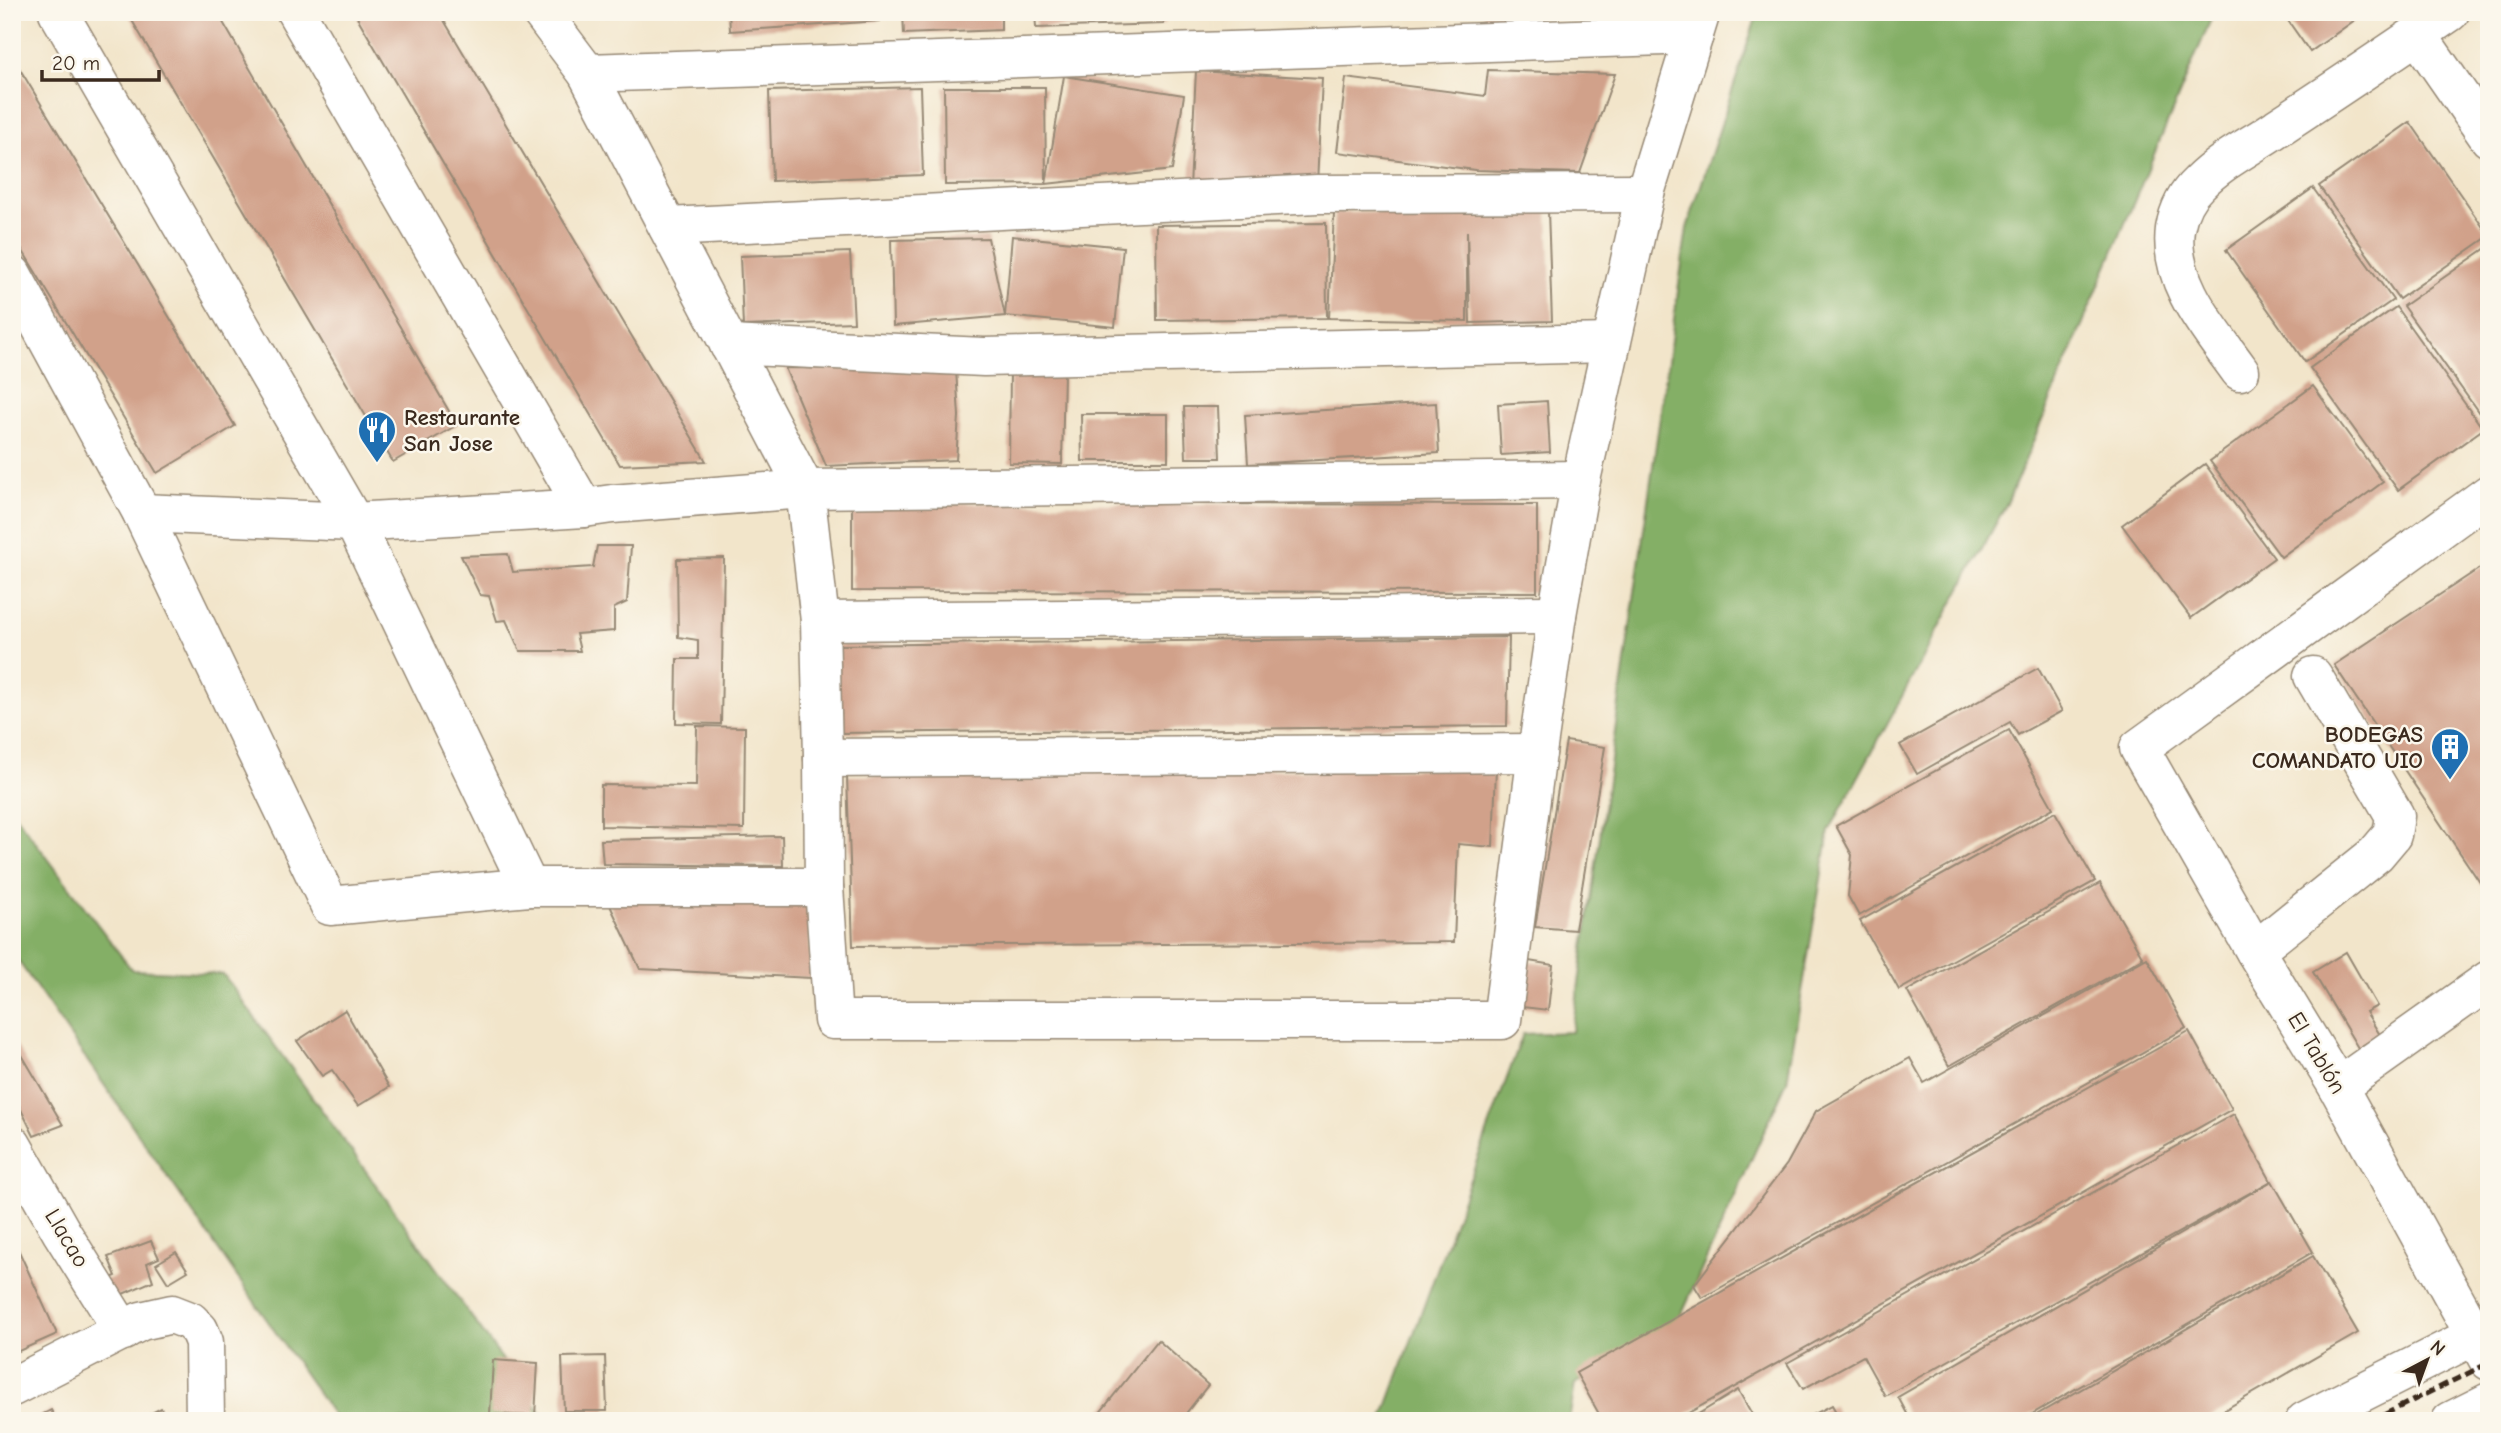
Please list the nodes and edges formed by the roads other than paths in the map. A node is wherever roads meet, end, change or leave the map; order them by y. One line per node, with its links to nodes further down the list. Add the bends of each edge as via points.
1 (58, 12): 20 (street)
2 (296, 12): 18 (street)
3 (541, 12): 7 (street)
4 (2450, 12): 6 (street)
5 (1697, 24): 7 (street); 9 (street)
6 (2417, 34): 8 (street); 14 (street, via 2223,161 2196,185 2180,208 2175,232 2179,273 2197,309)
7 (587, 73): 10 (street)
8 (2489, 138)
9 (1646, 193): 10 (street, via 1317,194); 12 (street)
10 (668, 227): 13 (street)
11 (12, 274): 19 (street)
12 (1611, 343): 13 (street, via 984,357); 15 (street)
13 (729, 345): 16 (street)
14 (2240, 371)
15 (1581, 480): 16 (street); 21 (street)
16 (805, 489): 18 (street); 22 (street)
17 (2489, 494): 28 (street, El Tablón, via 2139,748)
18 (583, 508): 20 (street)
19 (142, 513): 20 (street); 26 (street, via 330,906)
20 (354, 522): 26 (street)
21 (1557, 615): 22 (street); 24 (street)
22 (820, 621): 25 (street)
23 (2313, 676): 28 (street, via 2395,816 2392,835 2376,854)
24 (1537, 753): 25 (street); 27 (street, via 1502,1020 833,1020)
25 (824, 758): 27 (street)
26 (529, 887): 27 (street)
27 (824, 887)
28 (2255, 951): 30 (street, El Tablón)
29 (2489, 980): 30 (street)
30 (2339, 1087): 33 (street, El Tablón)
31 (12, 1145): 32 (street, Llacao)
32 (123, 1331): 34 (street); 36 (street, via 141,1321 173,1314 199,1330 204,1342)
33 (2484, 1341): 37 (street)
34 (12, 1387)
35 (2489, 1402): 38 (street)
36 (205, 1421)
37 (2305, 1421)
38 (2451, 1421)

